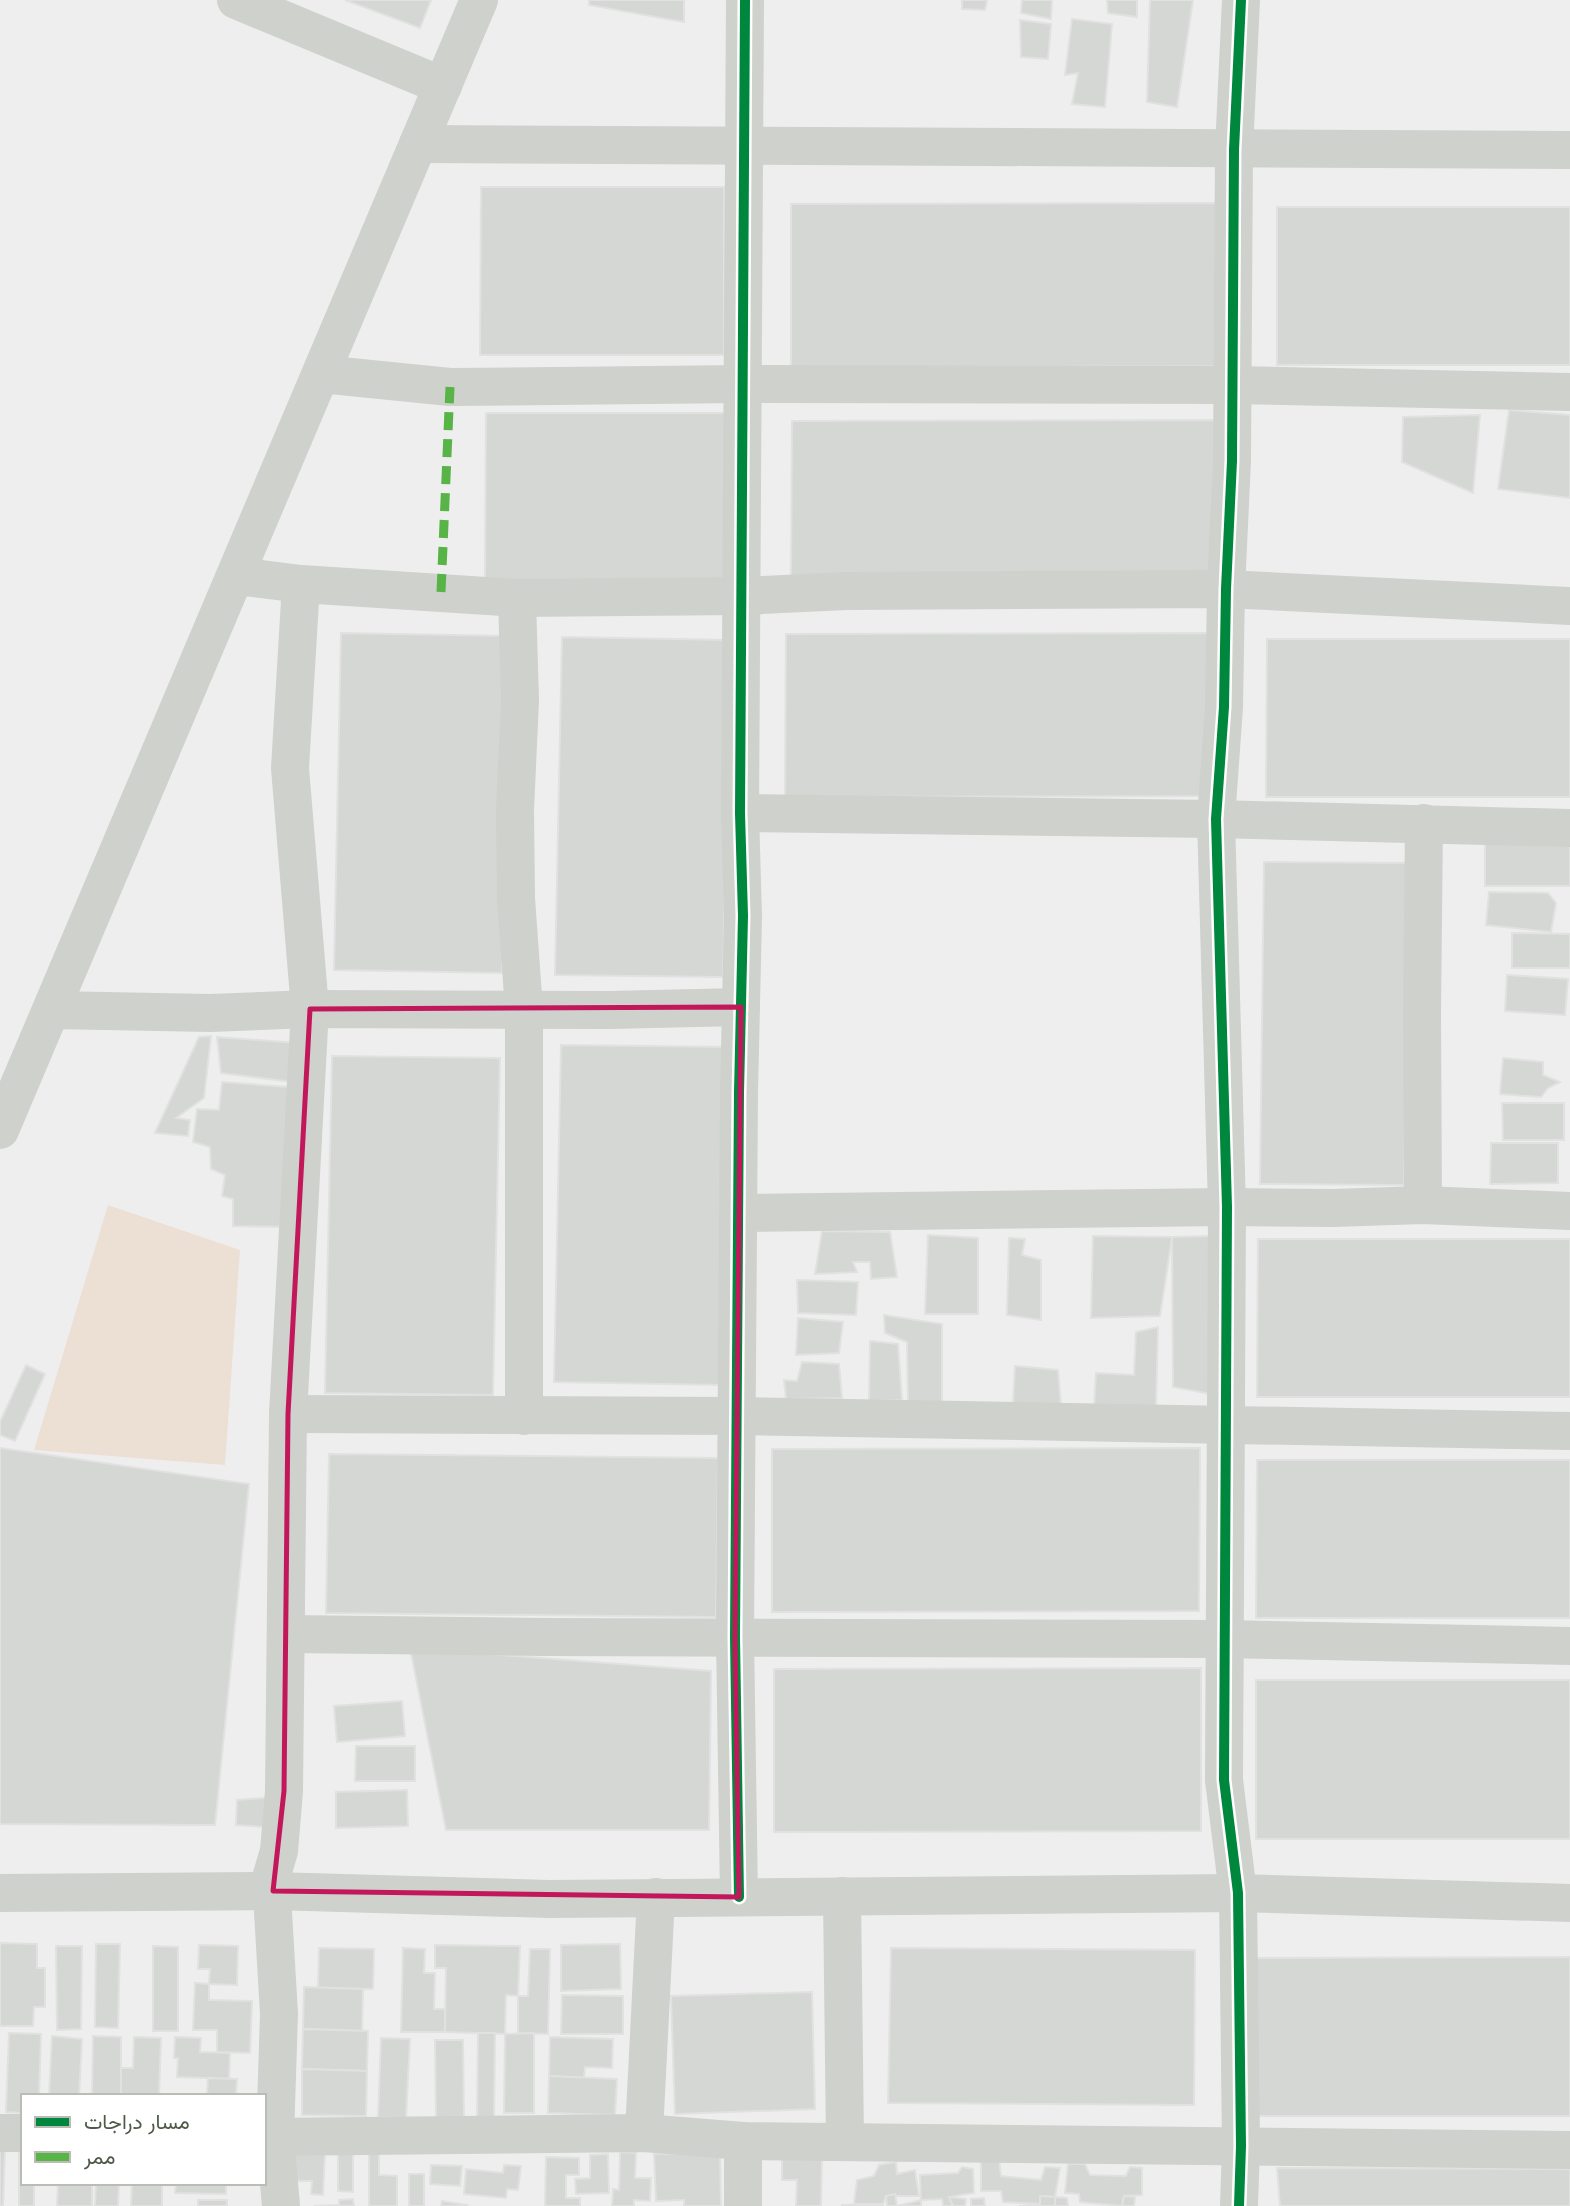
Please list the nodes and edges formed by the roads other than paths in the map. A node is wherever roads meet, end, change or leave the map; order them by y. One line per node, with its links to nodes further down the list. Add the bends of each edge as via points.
1 (236, 0): 5 (street)
2 (480, 0): 5 (street)
3 (745, 0): 7 (street)
4 (1241, 0): 8 (street)
5 (443, 86): 6 (street)
6 (418, 144): 7 (street); 10 (street)
7 (744, 146): 8 (street); 11 (street)
8 (1234, 150): 9 (street); 12 (street)
9 (1570, 150)
10 (321, 374): 11 (street, via 450,387); 14 (street)
11 (743, 384): 12 (street); 17 (street)
12 (1233, 385): 13 (street); 16 (street)
13 (1570, 392)
14 (236, 576): 15 (street); 26 (street)
15 (300, 584): 18 (street); 25 (street, via 290,768)
16 (1226, 589): 17 (street); 19 (street); 21 (street)
17 (741, 596): 18 (street); 20 (street)
18 (517, 598): 27 (street, via 516,898)
19 (1570, 606)
20 (740, 813): 21 (street); 24 (street)
21 (1216, 819): 22 (street); 30 (street)
22 (1423, 823): 23 (street); 29 (street)
23 (1570, 828)
24 (741, 1007): 27 (street); 32 (street)
25 (310, 1009): 26 (street, via 210,1013); 27 (street); 33 (street)
26 (52, 1010): 28 (street)
27 (524, 1010): 34 (street)
28 (0, 1130)
29 (1423, 1205): 30 (street); 31 (street)
30 (1227, 1207): 32 (street); 36 (street)
31 (1570, 1211)
32 (740, 1213): 35 (street)
33 (288, 1414): 34 (street); 38 (street)
34 (524, 1416): 35 (street)
35 (737, 1416): 36 (street); 39 (street)
36 (1227, 1426): 37 (street); 40 (street)
37 (1570, 1431)
38 (287, 1634): 39 (street); 42 (street, via 284,1791)
39 (735, 1637): 40 (street); 47 (street)
40 (1224, 1639): 41 (street); 44 (street, via 1224,1780)
41 (1570, 1646)
42 (273, 1891): 43 (street); 46 (street, via 549,1899); 52 (street, via 279,2014)
43 (0, 1893)
44 (1238, 1893): 45 (street); 48 (street); 55 (street)
45 (842, 1896): 47 (street); 54 (street)
46 (656, 1897): 47 (street); 51 (street)
47 (739, 1897)
48 (1570, 1903)
49 (0, 2133): 50 (street)
50 (21, 2133)
51 (644, 2133): 52 (street); 53 (street)
52 (270, 2137): 57 (street)
53 (743, 2141): 54 (street); 58 (street)
54 (845, 2141): 55 (street)
55 (1241, 2146): 56 (street); 59 (street)
56 (1570, 2150)
57 (281, 2206)
58 (743, 2206)
59 (1239, 2206)

